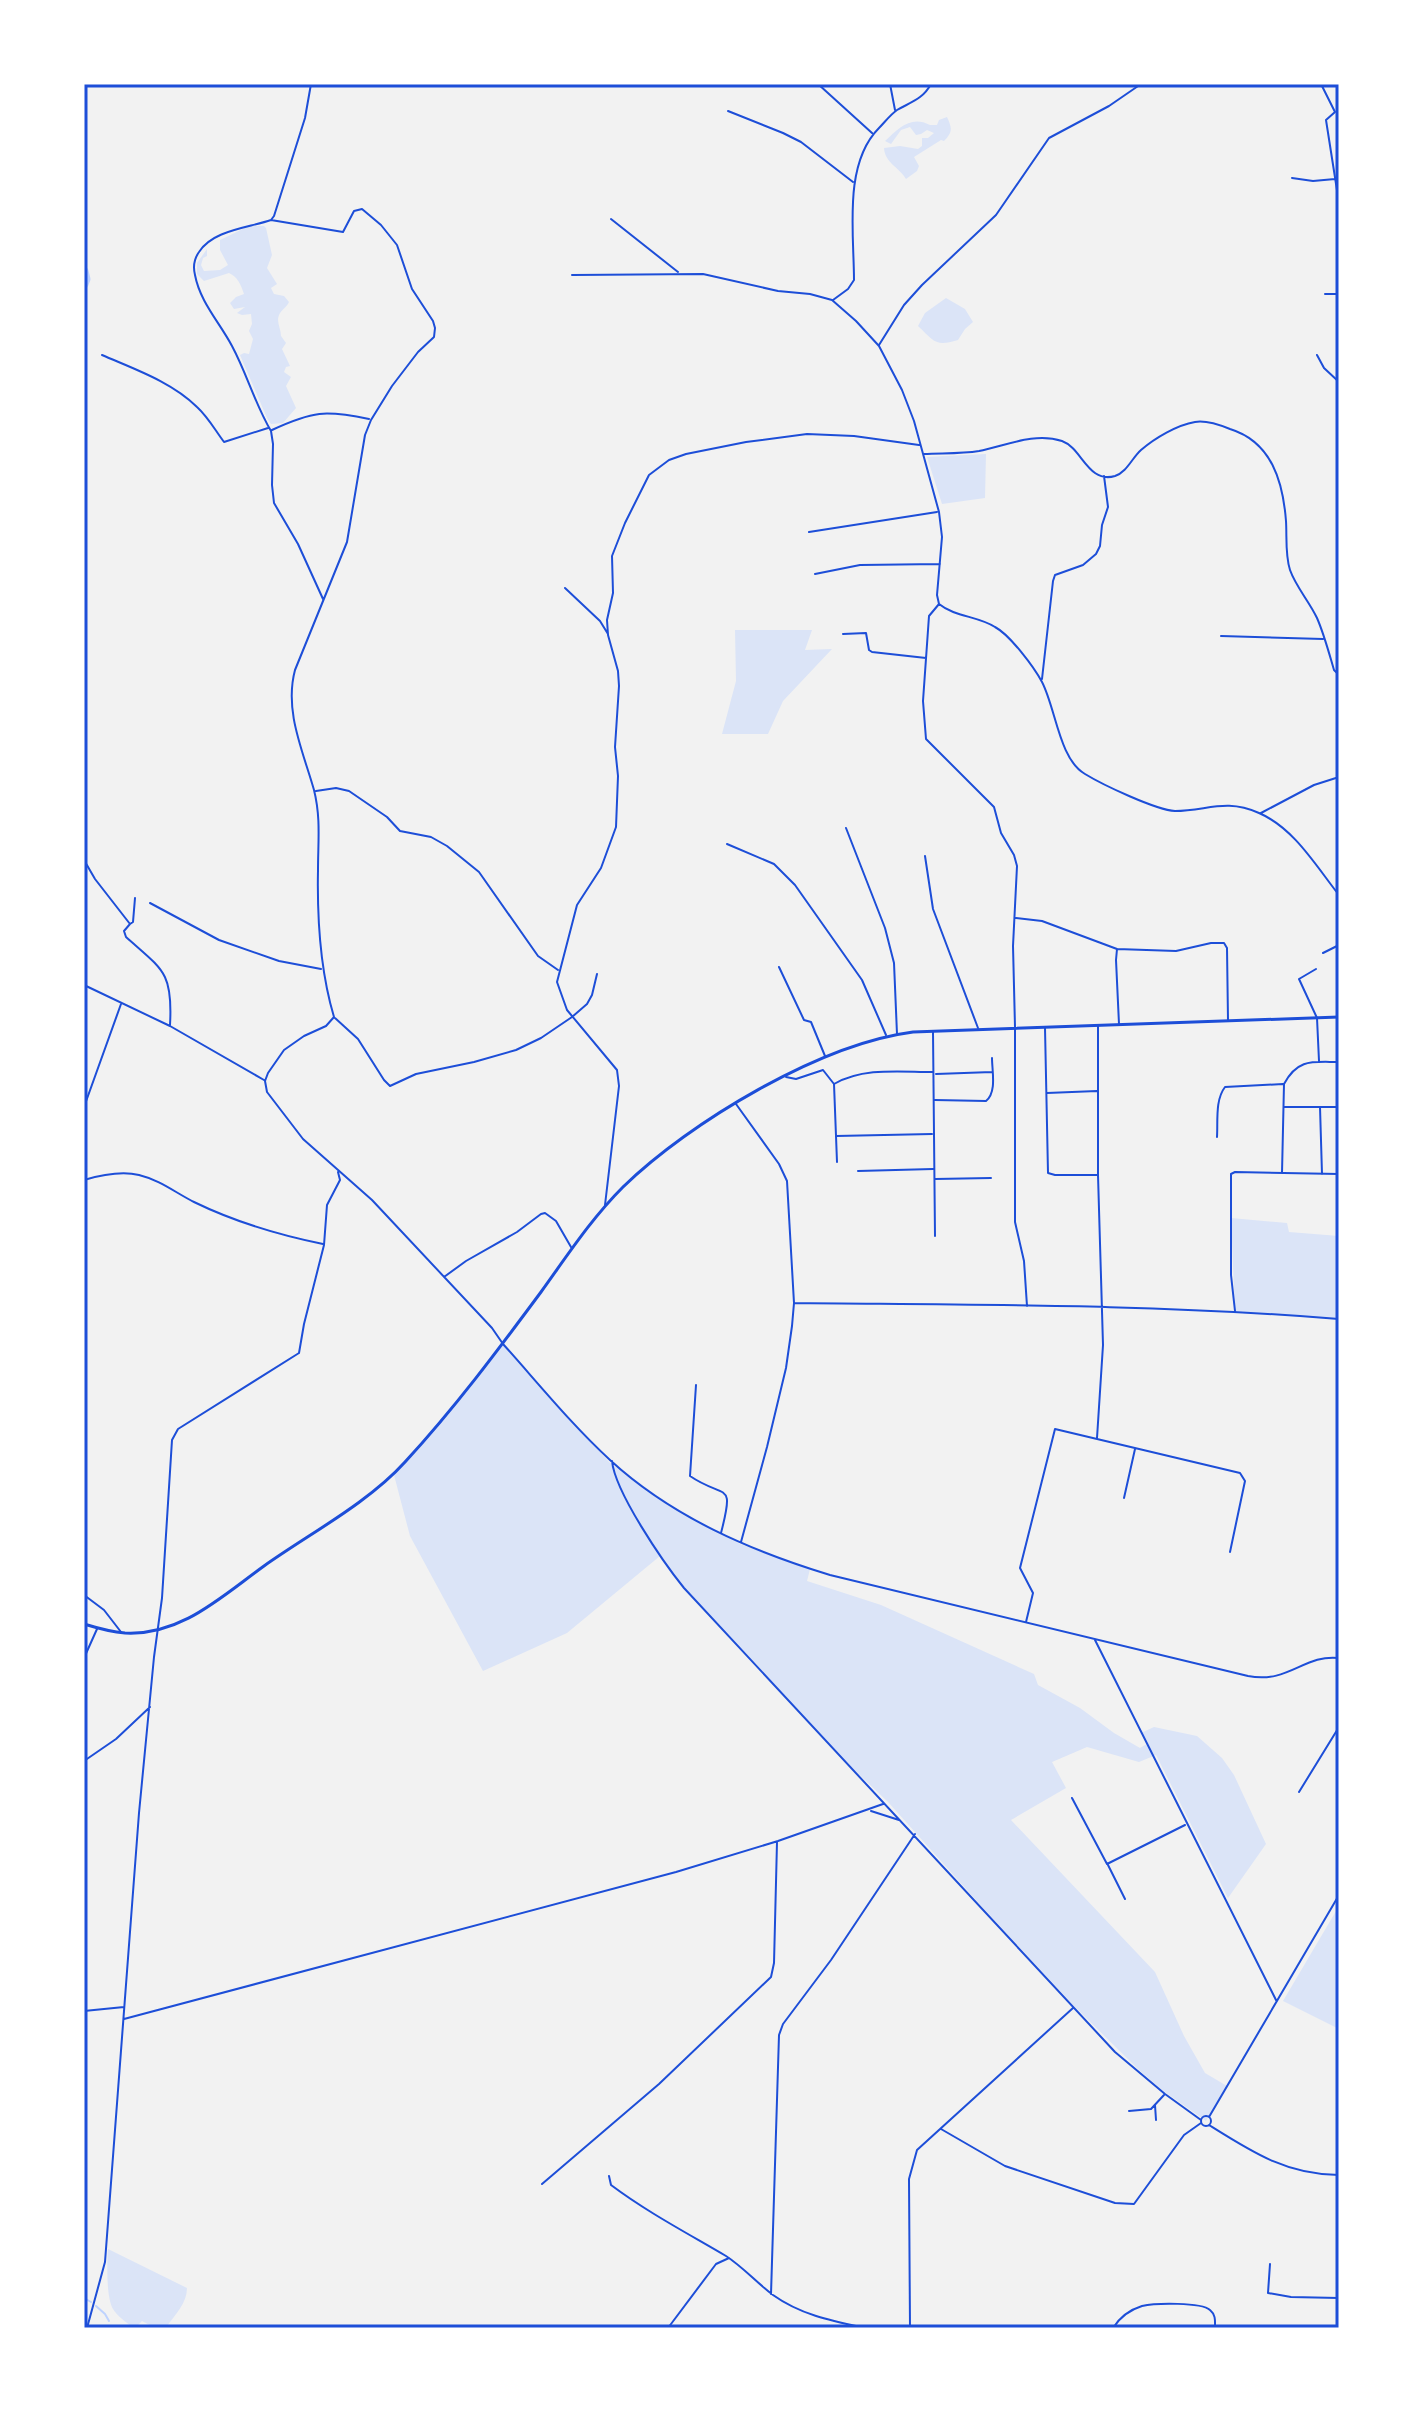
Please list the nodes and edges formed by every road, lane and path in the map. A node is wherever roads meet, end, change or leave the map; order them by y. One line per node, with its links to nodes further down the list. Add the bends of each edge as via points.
1 (311, 84): 15 (street)
2 (818, 84): 9 (street)
3 (890, 84): 8 (street)
4 (931, 84): 8 (street, via 915,102)
5 (1141, 84): 21 (street, via 1049,138 996,215 913,295)
6 (1321, 84): 11 (street, via 1335,112 1326,120)
7 (728, 111): 12 (street, via 801,142)
8 (895, 111): 9 (street)
9 (873, 133): 12 (street)
10 (1292, 178): 11 (street)
11 (1336, 179): 13 (street)
12 (854, 183): 20 (street, via 854,280)
13 (1339, 203)
14 (611, 219): 16 (street)
15 (271, 220): 25 (street, via 343,232 354,211 362,209 397,245 412,289 433,321 434,337); 26 (street, via 205,243 194,265 200,292 232,345)
16 (679, 272): 17 (street); 20 (street)
17 (572, 275)
18 (1325, 294): 19 (street)
19 (1339, 294)
20 (832, 300): 21 (street)
21 (879, 346): 27 (street, via 902,390)
22 (102, 355): 26 (street, via 195,404 224,442)
23 (1317, 355): 24 (street)
24 (1339, 382)
25 (371, 420): 26 (street, via 315,413); 35 (street, via 347,542)
26 (270, 430): 35 (street, via 274,503)
27 (920, 445): 28 (street); 38 (street, via 807,434 669,460 649,475 613,549)
28 (922, 454): 29 (street, via 1056,440 1066,442 1082,462); 30 (street)
29 (1104, 476): 40 (street, via 1117,475 1156,439 1195,422 1228,428 1257,443 1269,456 1280,484 1289,566); 43 (street, via 1108,507 1100,546 1083,565 1055,575 1053,581)
30 (939, 512): 31 (street); 32 (street)
31 (809, 532)
32 (941, 564): 33 (street, via 860,565); 36 (street)
33 (815, 574)
34 (565, 588): 38 (street)
35 (324, 600): 45 (street, via 291,686 295,725)
36 (939, 604): 41 (street, via 929,616); 43 (street, via 995,626)
37 (843, 634): 41 (street, via 866,633 872,652)
38 (608, 635): 62 (street, via 619,686 616,827 601,868 577,905)
39 (1221, 636): 40 (street)
40 (1324, 639): 42 (street)
41 (927, 659): 54 (street, via 926,739 994,807 1017,866)
42 (1339, 675)
43 (1042, 680): 46 (street, via 1066,752 1082,773 1171,811 1225,804)
44 (1339, 777): 46 (street)
45 (314, 792): 60 (street, via 320,824); 62 (street, via 349,791 400,831 447,846 479,872 538,956)
46 (1260, 813): 51 (street, via 1295,839)
47 (846, 828): 78 (street, via 894,963)
48 (727, 844): 79 (street, via 774,864 795,885 862,980)
49 (925, 856): 76 (street, via 933,909)
50 (84, 860): 55 (street)
51 (1339, 895)
52 (135, 898): 55 (street)
53 (150, 903): 60 (street, via 219,940 279,961)
54 (1014, 918): 57 (street, via 1042,921); 75 (street)
55 (130, 924): 72 (street, via 126,937 167,977)
56 (1339, 945): 58 (street)
57 (1117, 949): 70 (street, via 1176,951 1224,943); 71 (street)
58 (1323, 953)
59 (779, 967): 80 (street)
60 (323, 969): 66 (street)
61 (1316, 969): 69 (street, via 1299,979)
62 (559, 971): 67 (street, via 558,991)
63 (597, 974): 67 (street, via 587,1004)
64 (84, 985): 65 (street)
65 (121, 1003): 72 (street); 94 (street)
66 (334, 1017): 67 (street, via 358,1039 390,1086 416,1074 516,1050); 87 (street, via 284,1050)
67 (572, 1017): 112 (street, via 617,1070)
68 (1339, 1017): 69 (main road)
69 (1317, 1018): 70 (main road); 82 (street)
70 (1228, 1021): 71 (main road)
71 (1119, 1025): 74 (main road)
72 (170, 1026): 87 (street)
73 (1045, 1026): 74 (main road); 75 (main road); 91 (street)
74 (1098, 1026): 90 (street)
75 (1015, 1027): 76 (main road); 118 (street, via 1015,1222)
76 (978, 1029): 77 (main road)
77 (933, 1031): 78 (main road); 85 (street)
78 (897, 1034): 79 (main road)
79 (886, 1035): 80 (main road)
80 (825, 1057): 86 (main road)
81 (992, 1058): 84 (street)
82 (1319, 1062): 83 (street); 89 (street, via 1297,1067)
83 (1339, 1062)
84 (992, 1072): 85 (street); 92 (street, via 992,1095 986,1101)
85 (935, 1073): 88 (street, via 864,1073); 92 (street)
86 (784, 1076): 88 (street, via 796,1079 823,1070); 93 (main road)
87 (265, 1081): 103 (street, via 284,1117)
88 (834, 1084): 99 (street)
89 (1284, 1084): 95 (street); 100 (street, via 1225,1087)
90 (1097, 1091): 91 (street); 108 (street)
91 (1046, 1093): 108 (street, via 1048,1173)
92 (933, 1100): 98 (street)
93 (736, 1104): 112 (main road, via 677,1142); 117 (street, via 787,1181)
94 (84, 1107)
95 (1284, 1107): 96 (street); 105 (street)
96 (1320, 1107): 97 (street); 106 (street)
97 (1339, 1107)
98 (933, 1134): 99 (street); 102 (street)
99 (836, 1136): 101 (street)
100 (1217, 1137)
101 (837, 1162)
102 (934, 1169): 104 (street); 110 (street)
103 (338, 1171): 114 (street, via 340,1180 327,1205); 116 (street)
104 (858, 1171)
105 (1282, 1173): 106 (street); 120 (street, via 1231,1175)
106 (1322, 1174): 107 (street)
107 (1339, 1174)
108 (1098, 1175): 119 (street)
109 (991, 1178): 110 (street)
110 (934, 1179): 113 (street)
111 (84, 1180): 114 (street, via 138,1175 282,1236)
112 (605, 1207): 115 (main road)
113 (935, 1236)
114 (324, 1245): 135 (street, via 299,1353 173,1435)
115 (572, 1248): 116 (street, via 545,1213); 122 (main road)
116 (444, 1277): 122 (street)
117 (794, 1303): 118 (street); 129 (street, via 786,1368)
118 (1027, 1306): 119 (street)
119 (1101, 1307): 120 (street); 124 (street)
120 (1235, 1311): 121 (street)
121 (1339, 1319)
122 (503, 1344): 126 (street); 135 (main road, via 394,1474 208,1607)
123 (696, 1385): 128 (street, via 690,1476 726,1496)
124 (1097, 1439): 125 (street); 132 (street, via 1055,1429 1020,1568 1033,1593)
125 (1135, 1448): 127 (street); 130 (street, via 1244,1476)
126 (612, 1461): 128 (street); 145 (street, via 621,1491 684,1588)
127 (1124, 1498)
128 (721, 1534): 129 (street)
129 (740, 1544): 132 (street, via 830,1575)
130 (1230, 1552)
131 (84, 1595): 136 (street)
132 (1026, 1623): 137 (street)
133 (84, 1624): 134 (main road)
134 (97, 1628): 136 (main road); 138 (street)
135 (159, 1630): 136 (main road); 140 (street)
136 (122, 1633)
137 (1095, 1639): 139 (street, via 1266,1679); 148 (street)
138 (84, 1658)
139 (1339, 1658)
140 (150, 1706): 142 (street); 155 (street)
141 (1339, 1727): 143 (street)
142 (84, 1761)
143 (1299, 1792)
144 (1072, 1798): 151 (street)
145 (884, 1804): 146 (street); 147 (street)
146 (870, 1810): 147 (street); 150 (street)
147 (901, 1821): 149 (street)
148 (1186, 1824): 151 (street); 154 (street)
149 (915, 1834): 156 (street); 172 (street, via 779,2035)
150 (778, 1841): 158 (street); 169 (street, via 771,1977 659,2084)
151 (1107, 1864): 153 (street)
152 (1339, 1895): 154 (street)
153 (1125, 1899)
154 (1276, 2000): 162 (street)
155 (125, 2007): 157 (street); 158 (street)
156 (1074, 2007): 159 (street); 166 (street)
157 (84, 2011)
158 (124, 2019): 174 (street, via 105,2262)
159 (1165, 2094): 160 (street); 164 (street)
160 (1155, 2105): 161 (street); 163 (street)
161 (1129, 2111)
162 (1209, 2117): 164 (street); 165 (street)
163 (1156, 2120)
164 (1201, 2122): 165 (street); 166 (street, via 1184,2135 1134,2204 1094,2197 1005,2166)
165 (1209, 2125): 167 (street, via 1280,2165)
166 (940, 2128): 177 (street, via 917,2150 909,2179)
167 (1339, 2175)
168 (609, 2176): 170 (street, via 611,2185 638,2205)
169 (542, 2184)
170 (729, 2258): 172 (street); 175 (street, via 716,2264)
171 (1270, 2264): 173 (street, via 1268,2293)
172 (771, 2294): 176 (street, via 813,2316)
173 (1339, 2298)
174 (87, 2328)
175 (668, 2328)
176 (865, 2328)
177 (910, 2328)
178 (1113, 2328): 179 (street, via 1128,2312 1144,2306 1198,2305 1212,2312)
179 (1215, 2328)

